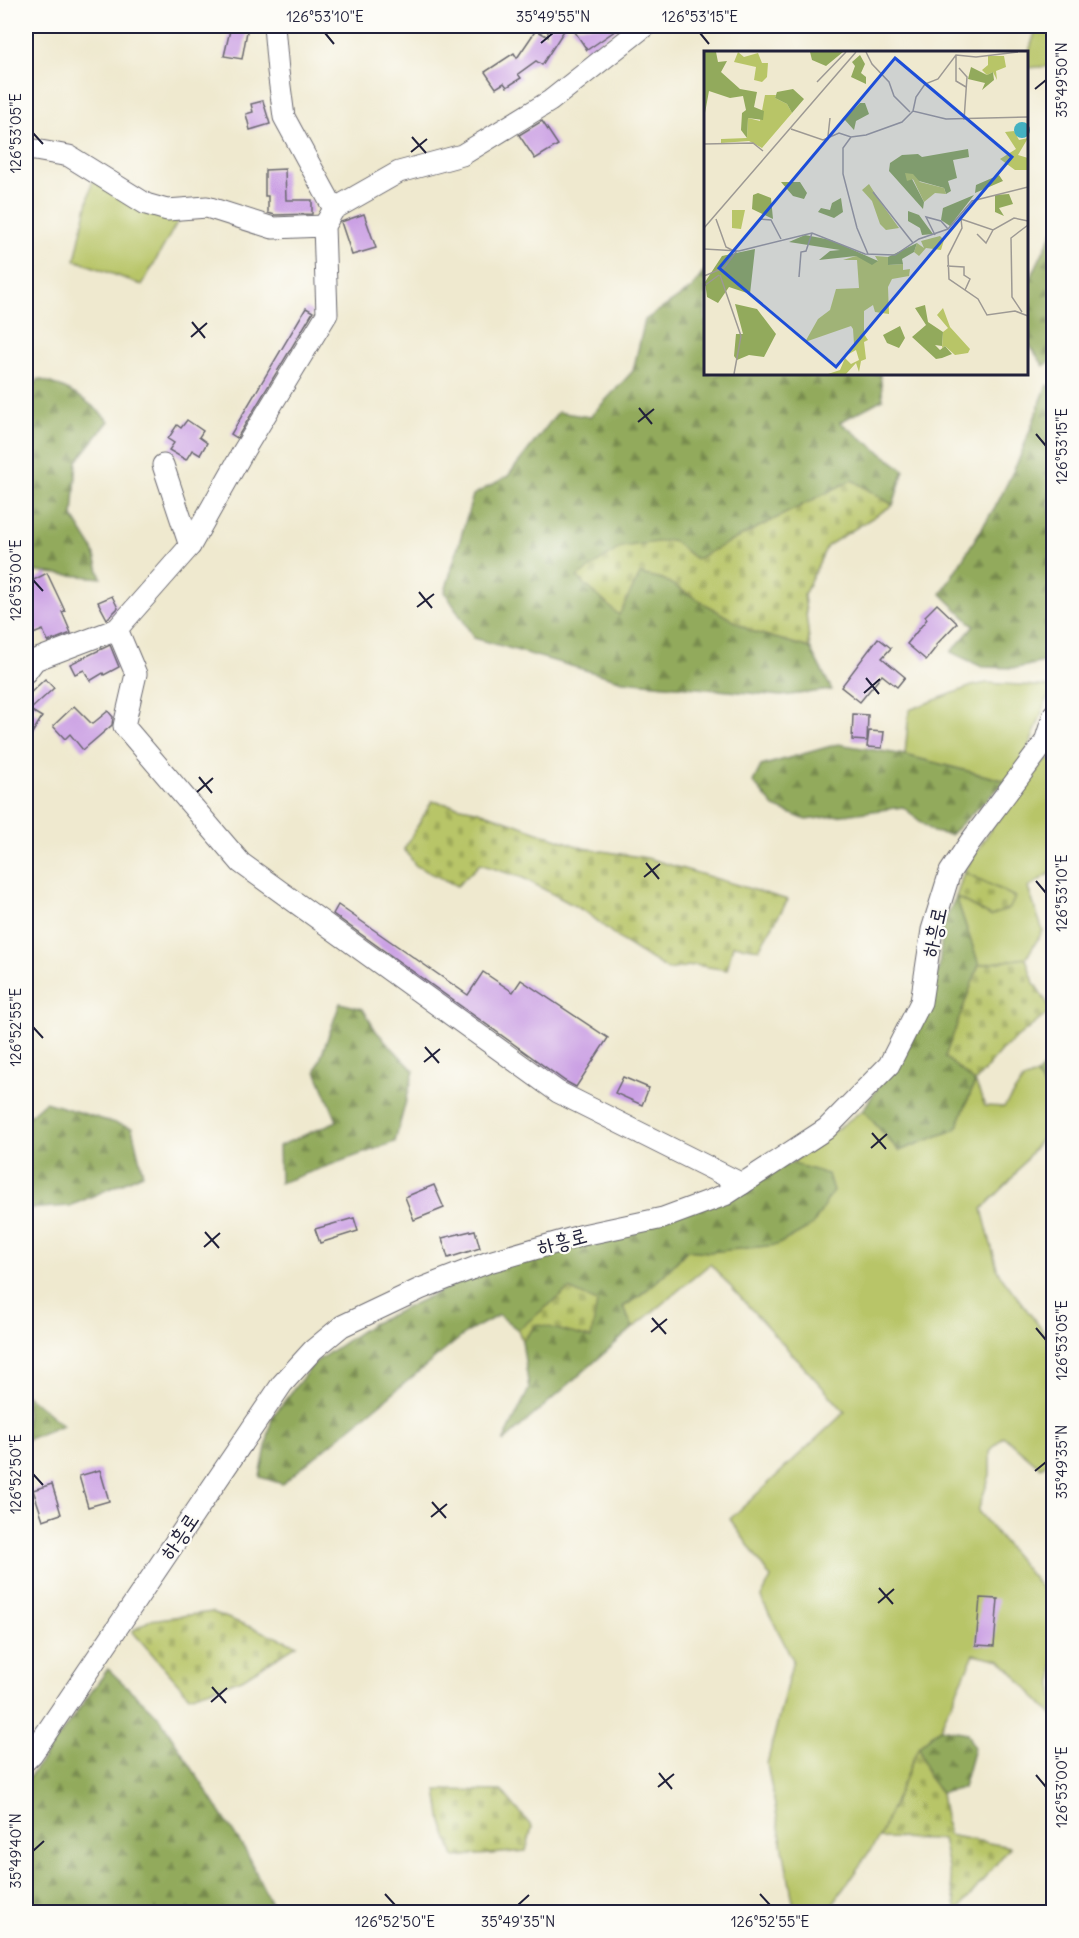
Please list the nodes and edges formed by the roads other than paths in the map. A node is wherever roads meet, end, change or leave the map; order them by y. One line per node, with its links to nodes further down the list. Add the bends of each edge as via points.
1 (274, 26): 4 (street, via 284,117)
2 (645, 26): 4 (street, via 550,101 462,155 399,172)
3 (26, 150): 4 (street, via 69,156 146,204 166,210 207,207 273,228)
4 (329, 217): 6 (street, via 327,314)
5 (163, 465): 6 (street)
6 (190, 546): 7 (street)
7 (117, 629): 8 (street, via 35,660); 10 (street, via 136,674 124,726 241,863 558,1092)
8 (26, 672)
9 (1053, 714): 10 (street, 하흥로, via 1045,742 950,872 932,930 921,1002 889,1065 826,1130)
10 (742, 1184): 11 (street, 하흥로, via 725,1195 663,1218 583,1235 489,1262 342,1326 282,1384)
11 (26, 1760)

